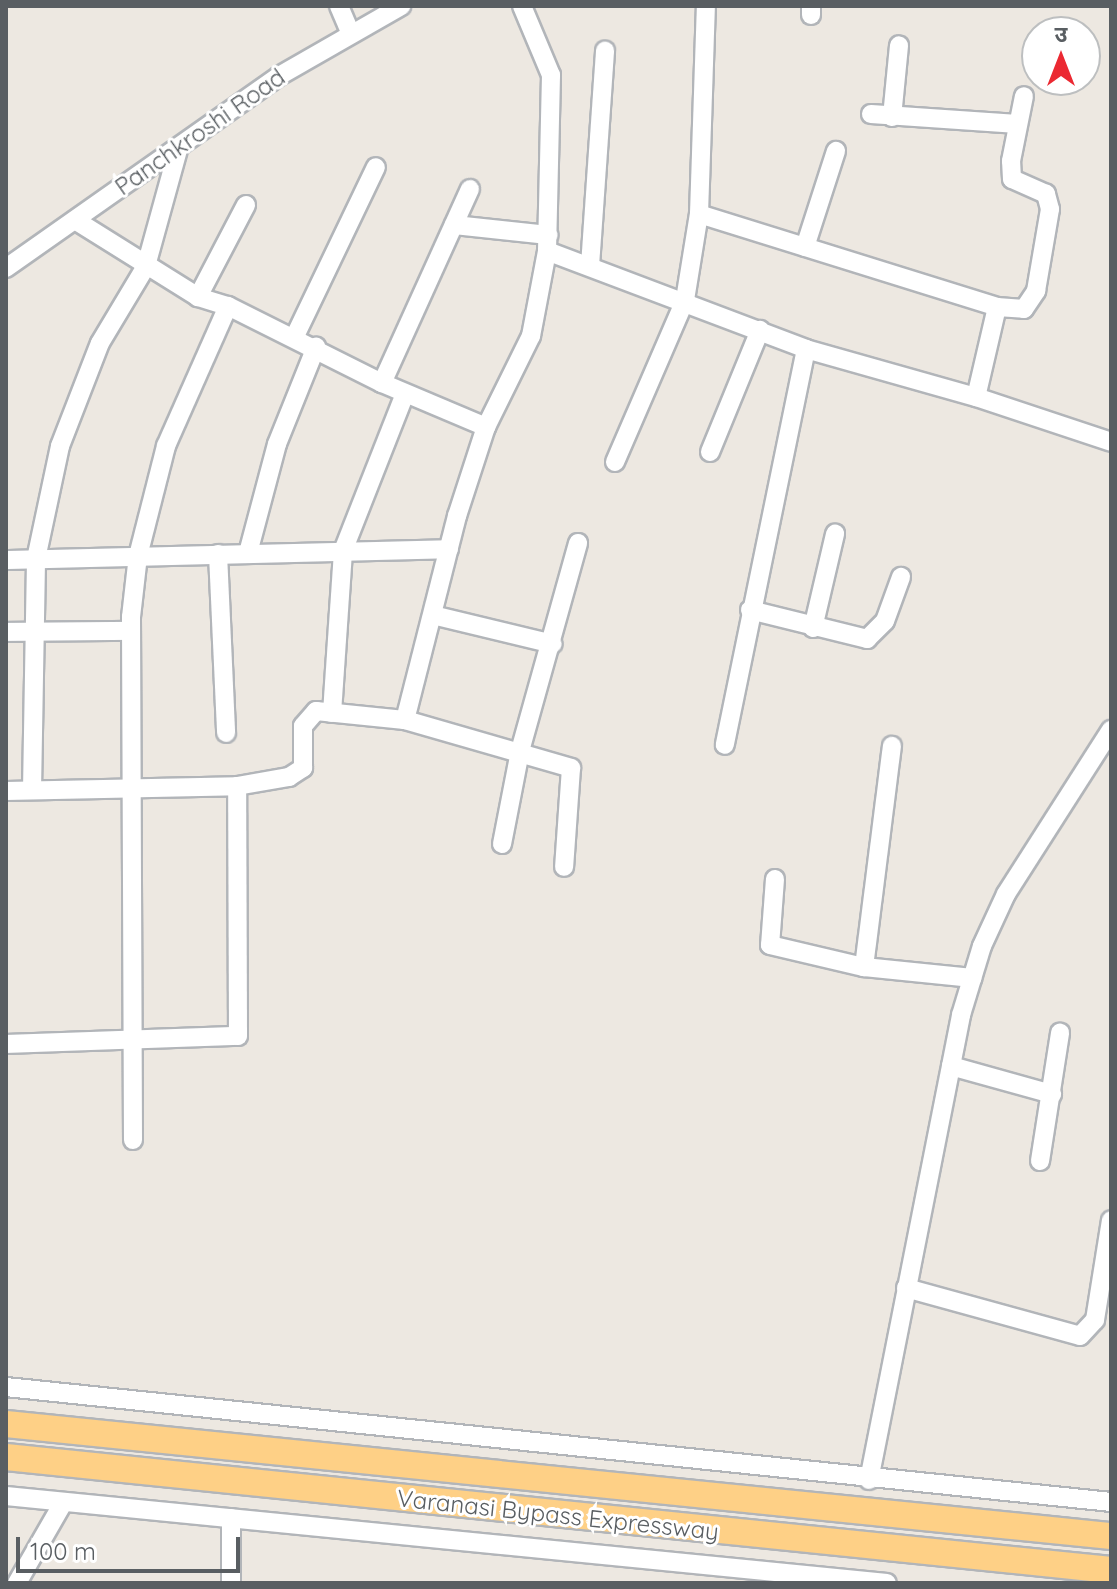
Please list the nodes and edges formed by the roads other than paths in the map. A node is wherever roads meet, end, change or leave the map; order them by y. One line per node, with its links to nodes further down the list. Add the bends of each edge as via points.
1 (339, 6): 5 (street)
2 (401, 6): 5 (street, Panchkroshi Road)
3 (522, 6): 20 (street, via 551,75)
4 (706, 6): 17 (street)
5 (350, 32): 12 (street, Panchkroshi Road)
6 (899, 45): 10 (street)
7 (605, 51): 24 (street)
8 (1024, 96): 11 (street)
9 (871, 114): 10 (street)
10 (892, 117): 11 (street)
11 (1018, 124): 28 (street, via 1012,179 1046,194 1050,209 1032,302 1018,311)
12 (178, 150): 18 (street, Panchkroshi Road); 23 (street)
13 (836, 151): 21 (street)
14 (376, 167): 30 (street)
15 (470, 189): 19 (street)
16 (246, 205): 25 (street)
17 (699, 214): 21 (street); 26 (street)
18 (75, 220): 22 (street, Panchkroshi Road); 23 (street)
19 (454, 225): 20 (street); 33 (street)
20 (547, 243): 24 (street); 36 (street, via 531,336)
21 (805, 247): 28 (street)
22 (10, 261)
23 (146, 266): 25 (street); 47 (street, via 100,343 60,446)
24 (590, 266): 26 (street)
25 (198, 297): 27 (street)
26 (685, 300): 29 (street); 39 (street)
27 (228, 306): 30 (street); 46 (street, via 166,446)
28 (997, 307): 35 (street)
29 (760, 330): 32 (street); 38 (street)
30 (295, 336): 31 (street)
31 (316, 347): 33 (street); 44 (street, via 277,444)
32 (806, 349): 35 (street); 50 (street)
33 (382, 383): 34 (street)
34 (405, 394): 36 (street); 43 (street)
35 (976, 397): 37 (street)
36 (486, 427): 42 (street)
37 (1111, 442)
38 (710, 452)
39 (615, 462)
40 (835, 534): 52 (street)
41 (578, 543): 56 (street)
42 (449, 549): 43 (street); 51 (street)
43 (343, 551): 44 (street); 57 (street)
44 (248, 553): 45 (street)
45 (218, 554): 46 (street); 60 (street)
46 (138, 556): 47 (street); 54 (street)
47 (36, 559): 48 (street); 53 (street)
48 (6, 560)
49 (901, 577): 52 (street, via 877,634 856,638)
50 (750, 610): 52 (street); 61 (street)
51 (433, 615): 56 (street); 58 (street)
52 (813, 628)
53 (34, 631): 54 (street); 55 (street); 66 (street)
54 (131, 631): 64 (street)
55 (6, 632)
56 (553, 644): 63 (street)
57 (332, 713): 58 (street); 65 (street, via 307,716 303,768 289,777)
58 (405, 720): 63 (street)
59 (1111, 730): 72 (street, via 1006,894)
60 (226, 733)
61 (725, 745)
62 (892, 746): 71 (street)
63 (520, 751): 68 (street); 69 (street, via 564,763 574,773)
64 (129, 786): 65 (street); 66 (street); 74 (street)
65 (237, 786): 74 (street, via 238,1036)
66 (32, 790): 67 (street)
67 (6, 791)
68 (502, 844)
69 (564, 867)
70 (775, 879): 71 (street, via 770,945)
71 (864, 967): 72 (street)
72 (972, 978): 76 (street)
73 (1060, 1033): 77 (street)
74 (134, 1039): 75 (street); 78 (street)
75 (6, 1044)
76 (951, 1066): 77 (street); 82 (street)
77 (1052, 1094): 79 (street)
78 (133, 1140)
79 (1040, 1161)
80 (1111, 1220): 81 (street)
81 (1107, 1281): 82 (street, via 1095,1320 1080,1336)
82 (906, 1288): 86 (street)
83 (6, 1387): 86 (street)
84 (6, 1424): 91 (highway, Varanasi Bypass Expressway)
85 (6, 1457): 92 (highway, Varanasi Bypass Expressway)
86 (869, 1480): 88 (street)
87 (6, 1496): 89 (street)
88 (1111, 1502)
89 (63, 1503): 90 (street); 94 (street)
90 (231, 1518): 93 (street); 95 (street)
91 (1108, 1535)
92 (1111, 1570)
93 (739, 1575): 96 (street)
94 (17, 1583)
95 (231, 1583)
96 (887, 1583)

